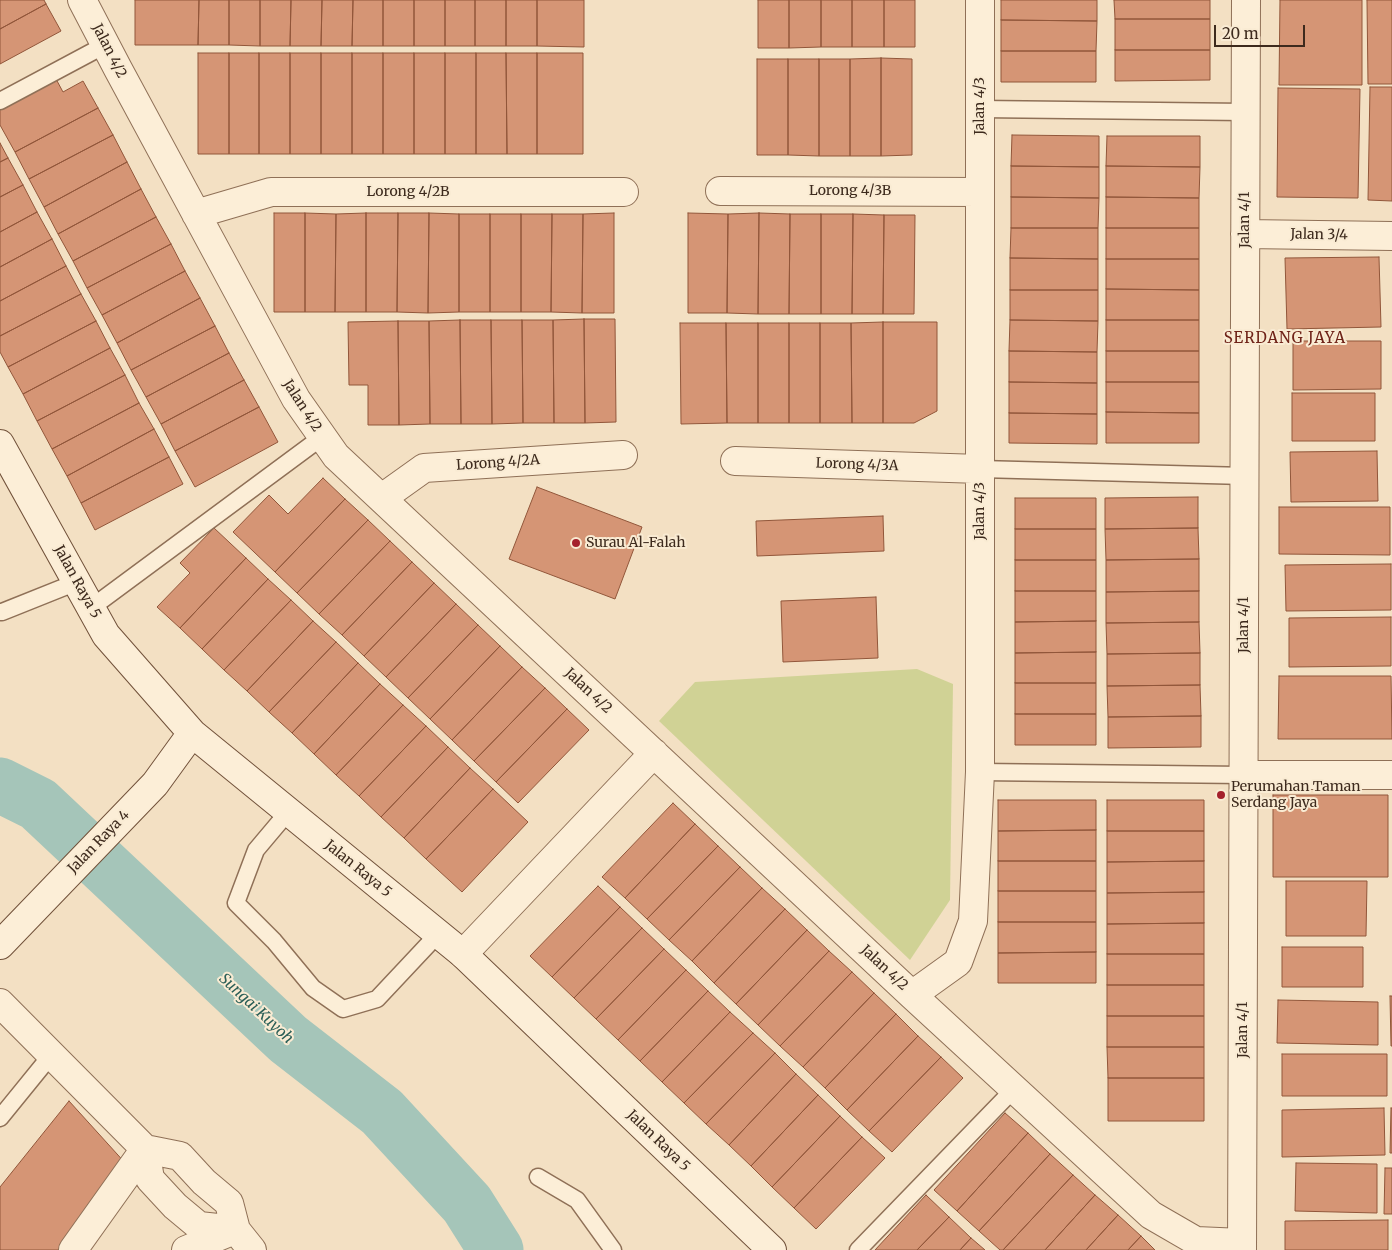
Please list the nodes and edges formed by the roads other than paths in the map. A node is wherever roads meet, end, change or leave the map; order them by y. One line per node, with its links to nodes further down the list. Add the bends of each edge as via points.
1 (82, 0): 4 (street, Jalan 4/2)
2 (980, 0): 6 (street, Jalan 4/3)
3 (1246, 0): 7 (street, Jalan 4/1)
4 (105, 45): 5 (lane); 11 (street, Jalan 4/2)
5 (0, 101)
6 (980, 109): 7 (lane); 10 (street, Jalan 4/3)
7 (1246, 112): 12 (street, Jalan 4/1)
8 (720, 190): 10 (street, Lorong 4/3B)
9 (624, 192): 11 (street, Lorong 4/2B, via 271,192)
10 (980, 192): 18 (street, Jalan 4/3)
11 (196, 214): 14 (street, Jalan 4/2, via 296,399)
12 (1245, 234): 13 (street, Jalan 3/4); 19 (street, Jalan 4/1)
13 (1392, 236)
14 (322, 437): 20 (street, Jalan 4/2, via 336,456); 22 (lane)
15 (0, 444): 21 (street, Jalan Raya 5)
16 (623, 455): 20 (street, Lorong 4/2A, via 424,468)
17 (735, 461): 18 (street, Lorong 4/3A)
18 (980, 469): 19 (lane); 26 (street, Jalan 4/3)
19 (1245, 476): 27 (street, Jalan 4/1)
20 (382, 498): 25 (street, Jalan 4/2)
21 (77, 582): 22 (street, Jalan Raya 5); 23 (lane)
22 (91, 608): 24 (street, Jalan Raya 5, via 106,635)
23 (0, 612)
24 (192, 734): 29 (street, Jalan Raya 5); 31 (street, Jalan Raya 4, via 155,784)
25 (654, 753): 32 (street); 33 (street, Jalan 4/2)
26 (980, 772): 27 (lane); 33 (street, Jalan 4/3, via 973,921 958,962)
27 (1244, 775): 28 (street); 41 (street, Jalan 4/1)
28 (1392, 775)
29 (288, 812): 30 (street, Jalan Raya 5); 30 (lane, via 256,850 236,903 313,988 344,1009 377,999)
30 (438, 934): 32 (street, Jalan Raya 5)
31 (0, 945)
32 (462, 954): 45 (street, Jalan Raya 5)
33 (912, 995): 36 (street, Jalan 4/2)
34 (0, 1003): 35 (street)
35 (52, 1054): 37 (lane); 38 (street)
36 (1014, 1089): 41 (street, Jalan 4/2, via 1151,1215 1196,1241); 46 (lane)
37 (0, 1118)
38 (145, 1149): 40 (street, via 180,1156 229,1203); 40 (street, via 150,1180 175,1206 200,1226); 42 (street)
39 (538, 1177): 44 (lane, via 577,1200)
40 (244, 1240): 43 (street)
41 (1242, 1246)
42 (73, 1250)
43 (186, 1250)
44 (613, 1250)
45 (772, 1250)
46 (858, 1250)

